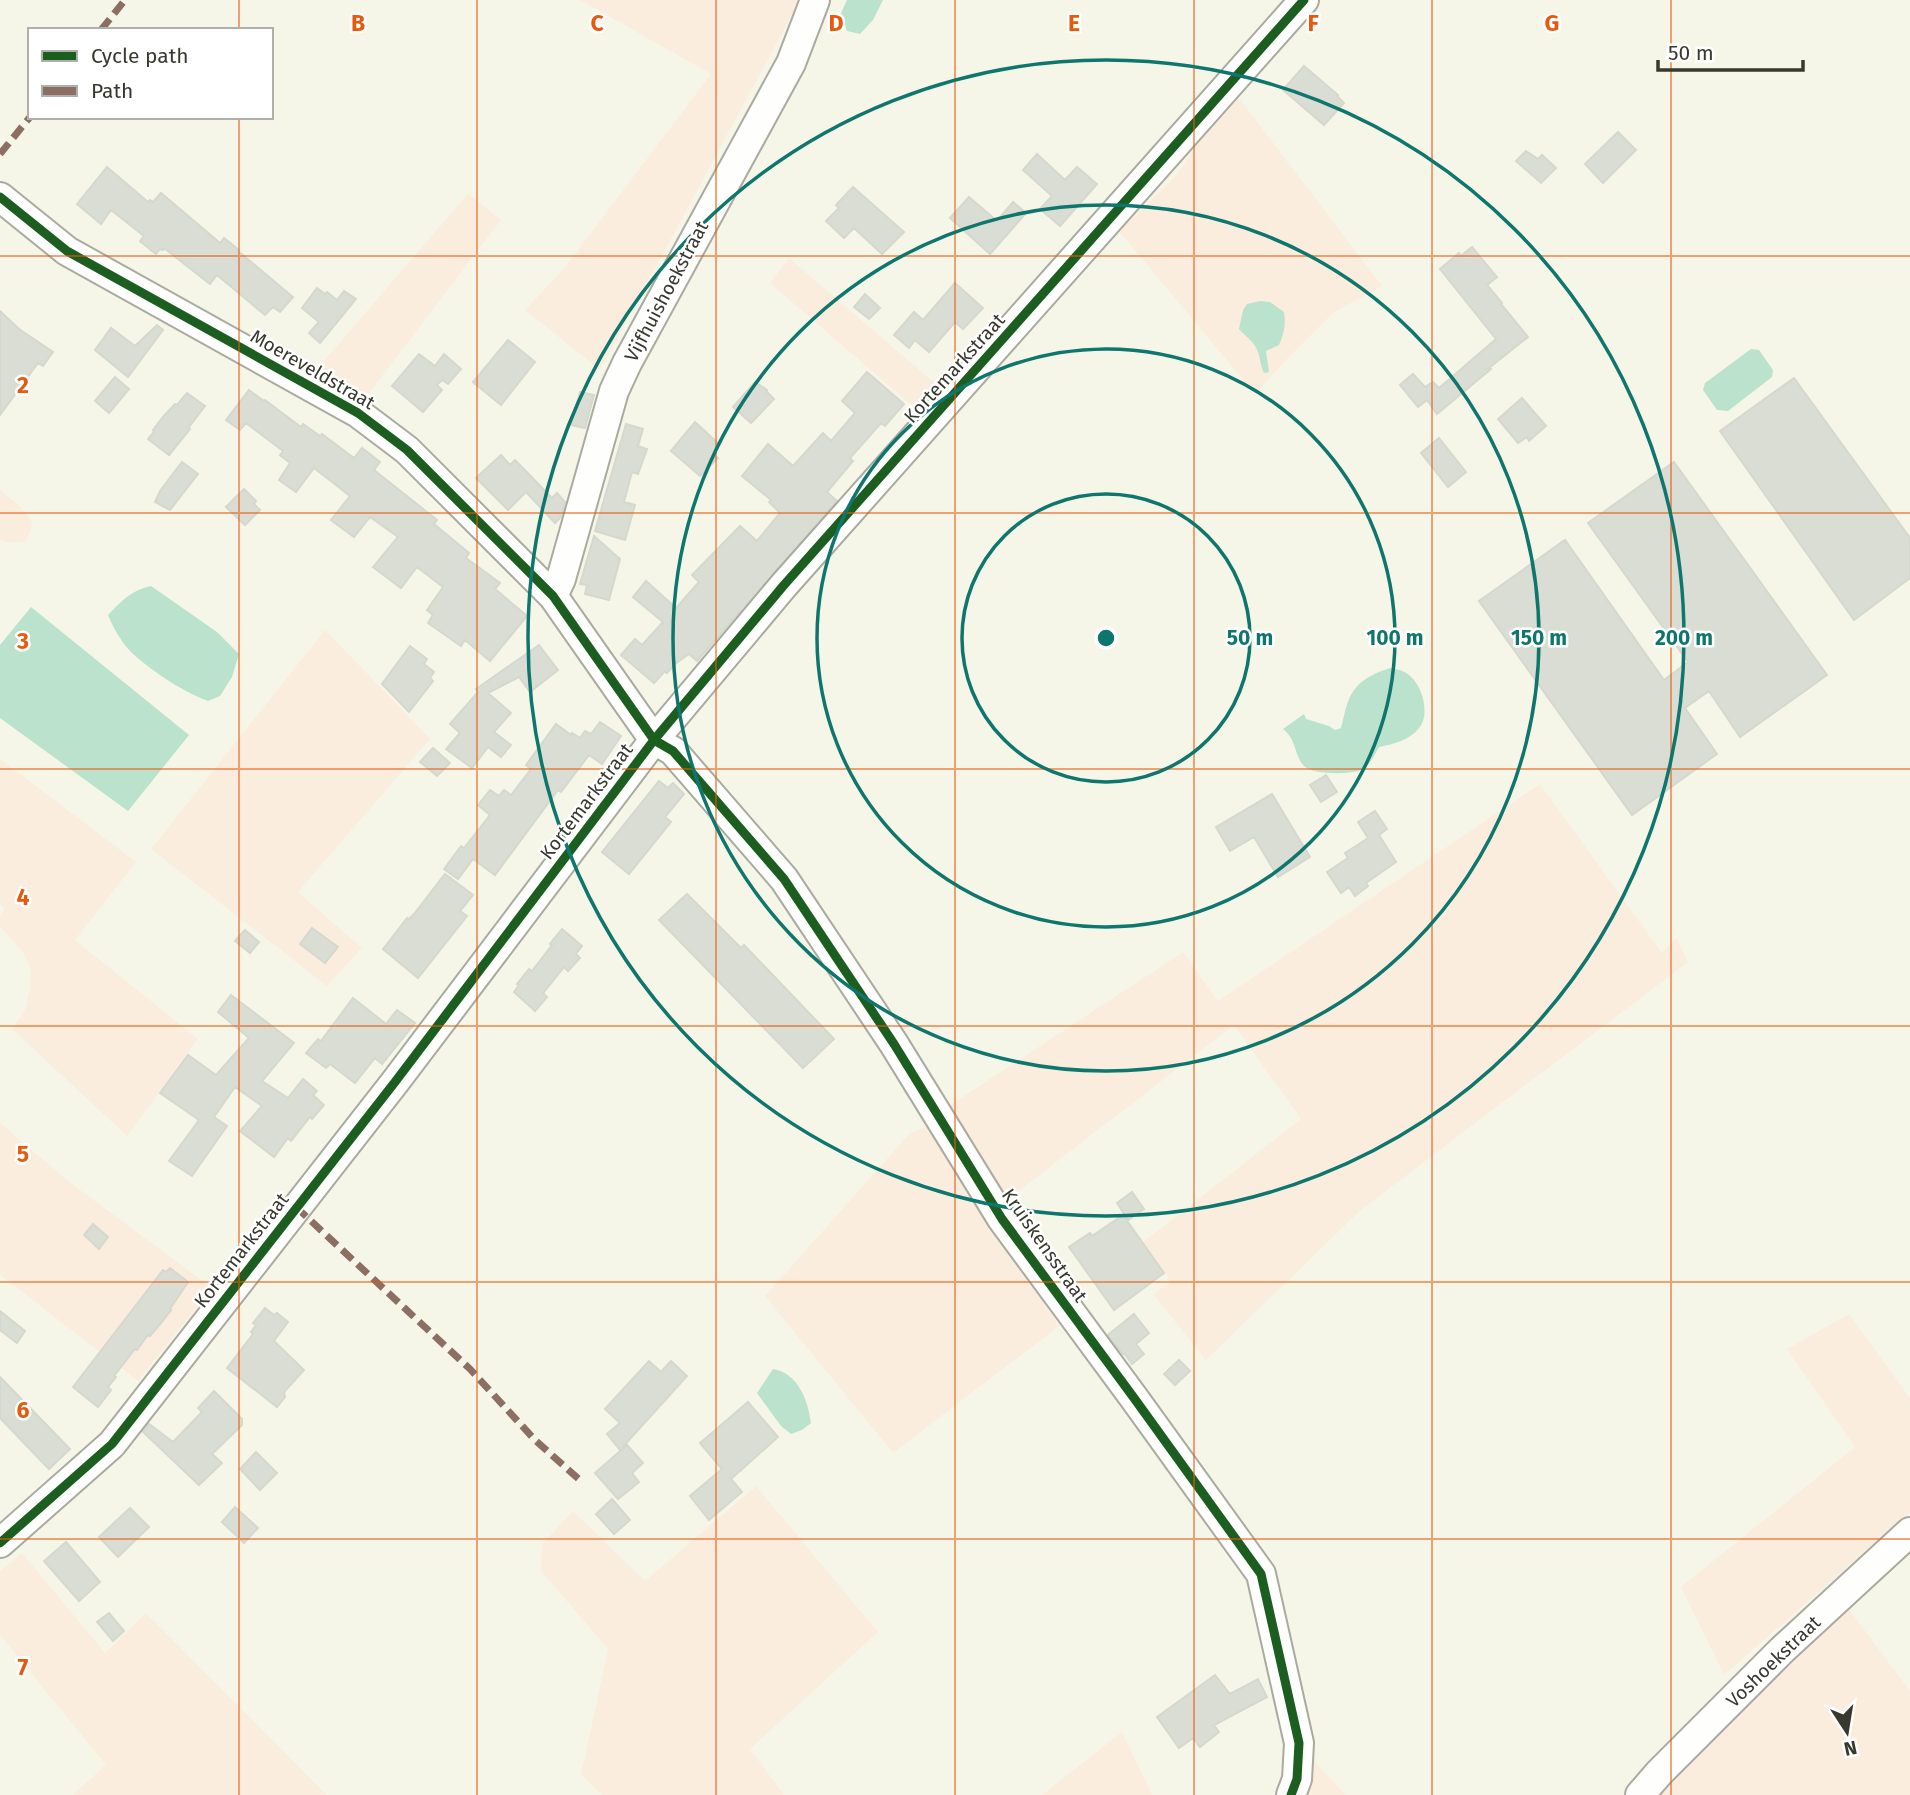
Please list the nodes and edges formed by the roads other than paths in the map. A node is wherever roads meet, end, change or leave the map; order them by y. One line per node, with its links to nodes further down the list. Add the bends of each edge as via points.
1 (815, 0): 4 (street, Vijfhuishoekstraat, via 791,64 626,363)
2 (1304, 0): 5 (street, Kortemarkstraat, via 784,585)
3 (0, 197): 4 (street, Moereveldstraat, via 67,251 358,413 407,450)
4 (553, 596): 5 (street, Moereveldstraat)
5 (663, 745): 7 (street, Kortemarkstraat, via 112,1444); 8 (street, Kruiskensstraat, via 784,879 894,1044 1002,1219 1261,1574 1300,1743)
6 (1910, 1532): 9 (street, Voshoekstraat, via 1782,1650)
7 (0, 1543)
8 (1291, 1795)
9 (1640, 1795)

